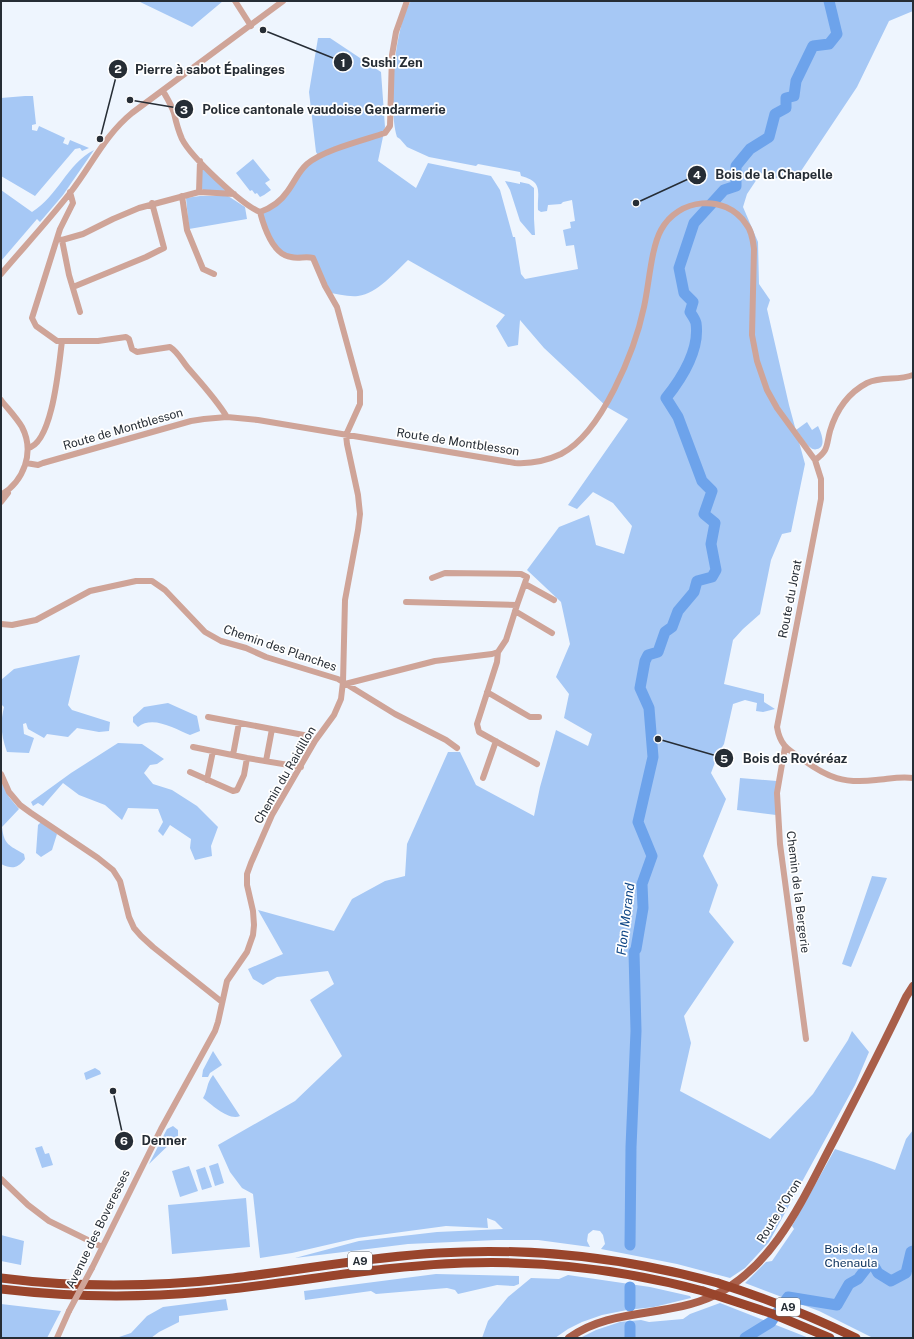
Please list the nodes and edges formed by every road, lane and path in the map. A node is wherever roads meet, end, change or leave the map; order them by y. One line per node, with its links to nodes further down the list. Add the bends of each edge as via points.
1 (235, 1): 4 (street)
2 (283, 1): 4 (street)
3 (407, 1): 12 (street, via 396,32 392,55 388,130 317,157 297,175 287,192 273,206)
4 (251, 26): 5 (street)
5 (163, 90): 6 (street, via 170,102 182,140); 7 (street, via 114,130 98,149)
6 (200, 161): 8 (street); 9 (street)
7 (70, 192): 13 (street, via 73,203 60,229); 14 (street)
8 (199, 192): 9 (street); 10 (street)
9 (234, 194): 12 (street)
10 (182, 196): 11 (street); 15 (street, via 187,230 198,261 205,271)
11 (152, 203): 13 (street, via 83,234); 16 (street, via 164,248)
12 (260, 212): 22 (street, via 274,248 289,257 313,258 325,286 338,306 360,391 360,404)
13 (60, 240): 16 (street); 18 (street, via 32,318 36,326 57,341)
14 (1, 274)
15 (214, 274)
16 (73, 287): 17 (street)
17 (80, 312)
18 (62, 341): 21 (street, via 98,341 126,337 132,349 137,352 170,347 213,396); 23 (street, via 49,420 37,444)
19 (913, 375): 24 (street, via 869,383 853,393 840,408 833,422 825,453)
20 (1, 401): 23 (street, via 21,425)
21 (227, 417): 22 (street, Route de Montblesson); 25 (street, Route de Montblesson, via 204,418 43,463)
22 (346, 435): 24 (street, Route de Montblesson, via 515,464 540,462 562,453 584,436 622,374 644,308 656,243 661,230 671,216 685,208 704,203 728,207 747,224 754,250 752,335 757,361 767,390 789,426); 37 (street, Chemin du Raidillon, via 360,514 345,600)
23 (28, 448): 25 (street)
24 (816, 460): 46 (street, Route du Jorat, via 821,479 821,499 777,727)
25 (26, 463): 26 (street)
26 (11, 488): 27 (street); 28 (street)
27 (1, 495)
28 (1, 502)
29 (432, 578): 30 (street, via 445,573 521,574 527,577)
30 (525, 584): 31 (street); 33 (street)
31 (554, 600)
32 (406, 602): 33 (street)
33 (516, 608): 35 (street); 36 (street, via 506,640)
34 (1, 624): 37 (street, Chemin des Planches, via 12,626 36,620 90,591 136,581 152,581 206,632 216,638)
35 (552, 633)
36 (498, 652): 37 (street, via 435,661); 38 (street)
37 (344, 683): 47 (street); 53 (street, Chemin du Raidillon, via 337,709)
38 (487, 692): 40 (street, via 530,717); 44 (street, via 477,728 479,732)
39 (208, 717): 41 (street)
40 (539, 717)
41 (239, 723): 42 (street); 49 (street)
42 (272, 729): 43 (street); 51 (street)
43 (309, 736)
44 (496, 741): 52 (street); 56 (street)
45 (193, 747): 48 (street)
46 (785, 747): 57 (street, via 833,778 853,782 902,776); 61 (street, Chemin de la Bergerie, via 777,793 780,844)
47 (456, 748)
48 (213, 751): 49 (street); 58 (street)
49 (233, 755): 50 (street)
50 (247, 758): 51 (street); 58 (street, via 244,775 237,790 233,791)
51 (266, 761): 53 (street)
52 (537, 764)
53 (301, 767): 60 (street, Chemin du Raidillon, via 270,819 249,868 247,885 253,911 253,935 247,952 227,981)
54 (190, 772): 58 (street)
55 (1, 774): 60 (street, via 9,792 20,804 110,867 119,878 134,928 148,943)
56 (483, 778)
57 (913, 778)
58 (208, 780)
59 (913, 986): 67 (main road, Route d'Oron, via 802,1200 771,1249 758,1263 725,1290 702,1301 668,1310 604,1321)
60 (222, 1002): 63 (street, Avenue des Boveresses, via 215,1031 154,1141)
61 (806, 1039)
62 (1, 1179): 63 (street, via 46,1219)
63 (102, 1247): 66 (street, Avenue des Boveresses, bridge)
64 (1, 1278): 69 (highway, A9, bridge, via 97,1285 173,1283 407,1256 499,1251 561,1254 670,1271 718,1283 781,1305)
65 (1, 1289): 68 (highway, A9, bridge, via 135,1296 234,1289 398,1268 487,1262 548,1264 642,1276 703,1291 766,1311)
66 (57, 1338)
67 (568, 1338)
68 (830, 1338)
69 (856, 1338)

